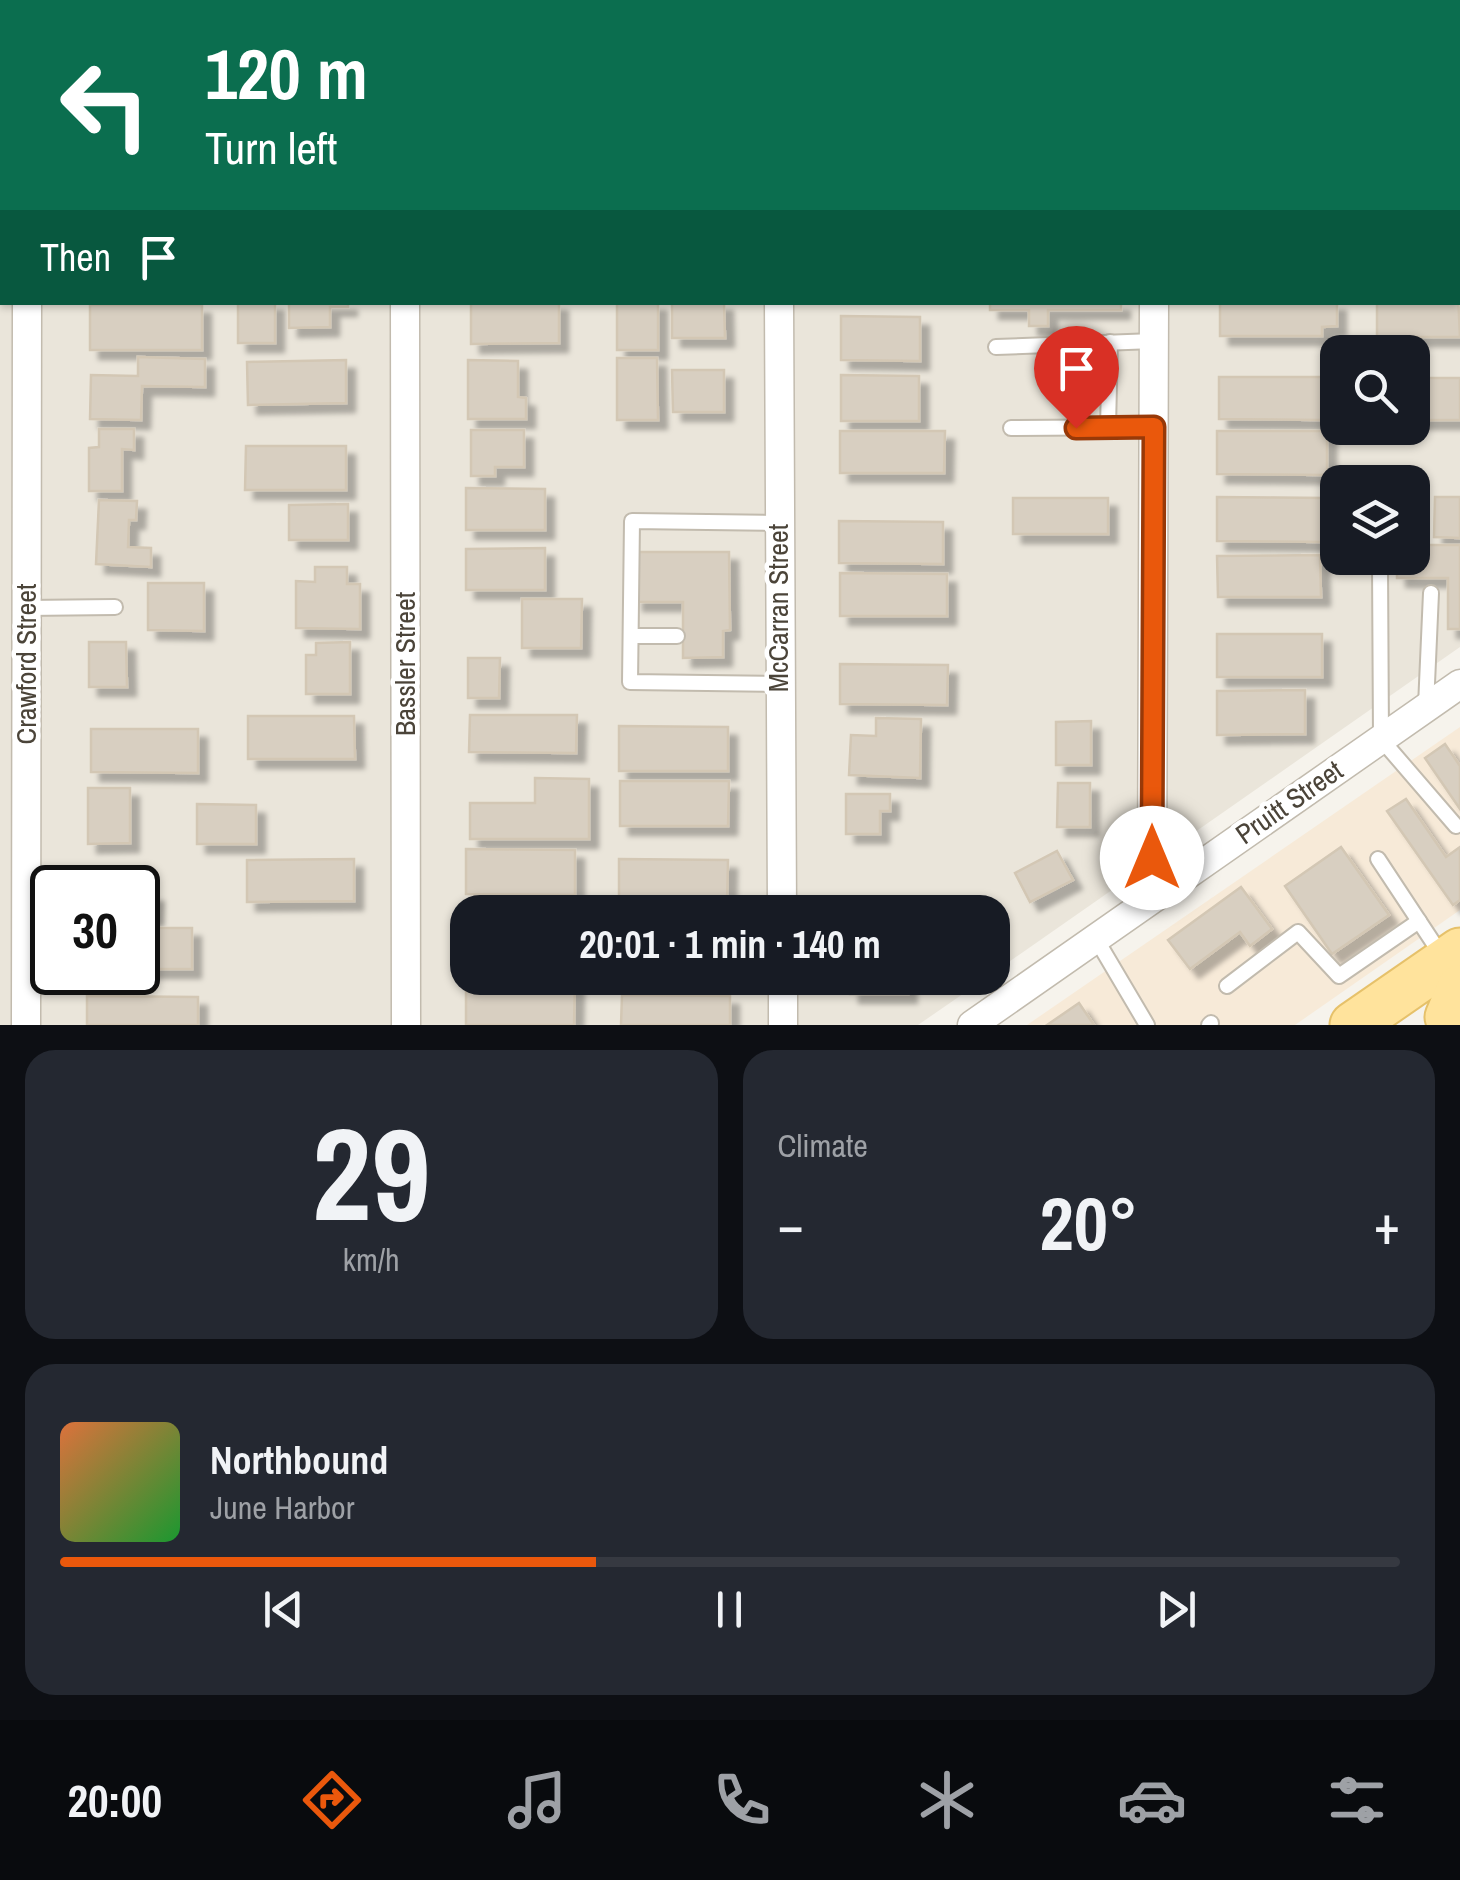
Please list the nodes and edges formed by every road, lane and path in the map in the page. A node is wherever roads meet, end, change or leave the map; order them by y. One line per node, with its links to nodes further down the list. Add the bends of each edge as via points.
1 (27, 305): 15 (street, Crawford Street)
2 (405, 305): 32 (street, Bassler Street)
3 (779, 305): 11 (street, McCarran Street)
4 (1154, 305): 5 (street)
5 (1154, 340): 6 (lane); 9 (street)
6 (1110, 342): 7 (lane); 8 (lane)
7 (996, 346)
8 (1108, 427): 9 (lane); 10 (lane)
9 (1154, 427): 25 (street)
10 (1012, 428)
11 (778, 522): 16 (lane, via 632,521); 18 (street, McCarran Street)
12 (1380, 575): 21 (lane)
13 (1430, 593): 20 (lane)
14 (116, 607): 15 (lane)
15 (26, 608): 31 (street, Crawford Street)
16 (631, 636): 17 (lane); 18 (lane, via 630,682)
17 (677, 636)
18 (778, 684): 24 (street, McCarran Street)
19 (1460, 684): 20 (street, Pruitt Street)
20 (1426, 707): 21 (street, Pruitt Street)
21 (1381, 738): 22 (lane); 25 (street, Pruitt Street)
22 (1456, 826)
23 (1378, 858): 26 (lane)
24 (782, 895)
25 (1152, 897): 27 (street, Pruitt Street)
26 (1420, 922): 28 (lane); 29 (lane, via 1339,976 1298,932)
27 (1095, 936): 34 (street, Pruitt Street); 35 (lane)
28 (1455, 967): 36 (main road); 37 (main road)
29 (1227, 986)
30 (782, 995): 33 (street)
31 (26, 1025)
32 (406, 1025)
33 (783, 1025)
34 (972, 1025)
35 (1147, 1025)
36 (1353, 1025)
37 (1451, 1025)

